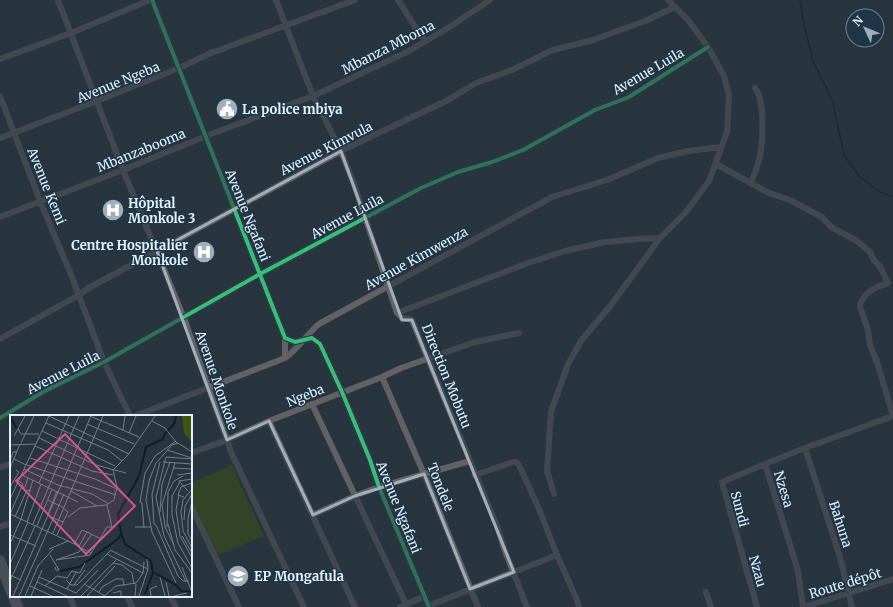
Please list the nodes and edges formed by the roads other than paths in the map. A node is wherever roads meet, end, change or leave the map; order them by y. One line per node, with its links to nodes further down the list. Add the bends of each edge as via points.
1 (58, 0): 10 (street, Avenue Monkole)
2 (151, 0): 10 (street); 14 (street, Avenue Ngafani)
3 (276, 0): 9 (street)
4 (355, 0): 9 (street, Avenue Ngeba)
5 (398, 0): 11 (street, via 414,28)
6 (490, 0): 11 (street, Mbanza Mboma)
7 (668, 0): 8 (street)
8 (675, 7): 12 (street); 23 (street, Avenue Kimvula, via 593,40 553,50 512,70 476,83 448,100)
9 (286, 26): 14 (street, Avenue Ngeba, via 211,53); 17 (street)
10 (71, 33): 13 (street); 18 (street, Avenue Monkole)
11 (426, 41): 17 (street, Mbanza Mboma)
12 (708, 47): 22 (street, via 724,76 729,95 727,132); 30 (street, Avenue Luila, via 629,97 595,110 523,150 458,172 421,188)
13 (0, 59)
14 (179, 68): 18 (street, Avenue Ngeba); 20 (street, Avenue Ngafani)
15 (755, 88): 26 (street, via 759,94 761,109 761,140 758,164)
16 (0, 96): 19 (street, Avenue Kemi)
17 (313, 96): 20 (street, Mbanzabooma); 23 (street)
18 (97, 101): 19 (street, Avenue Ngeba); 25 (street, Avenue Monkole)
19 (14, 132): 21 (street, Avenue Ngeba); 27 (street, Avenue Kemi)
20 (206, 136): 25 (street, Mbanzabooma); 28 (street, Avenue Ngafani)
21 (0, 138)
22 (721, 147): 24 (street); 34 (street, Avenue Kimwenza, via 658,158 607,180 552,197)
23 (341, 151): 28 (street, Avenue Kimvula); 30 (street)
24 (716, 164): 26 (street); 31 (street, via 709,181 686,212)
25 (123, 170): 27 (street, Mbanzabooma); 32 (street, Avenue Monkole)
26 (751, 183): 51 (street, via 823,218 830,226 868,250 881,268 888,283 880,285 865,296 860,306)
27 (40, 201): 29 (street, Mbanzabooma); 35 (street, Avenue Kemi)
28 (234, 210): 32 (street, Avenue Kimvula); 33 (street, Avenue Ngafani)
29 (0, 217)
30 (365, 218): 33 (street, Avenue Luila); 34 (street)
31 (660, 238): 36 (street, via 606,242 565,250); 64 (street, via 581,341 568,364 551,412 547,471)
32 (158, 251): 35 (street, Avenue Kimvula); 37 (street, Avenue Monkole)
33 (260, 274): 37 (street, Avenue Luila); 39 (street, Avenue Ngafani)
34 (388, 286): 36 (street); 41 (street, Avenue Kimwenza, via 319,324)
35 (79, 295): 40 (street, Avenue Kimvula); 44 (street, Avenue Kemi)
36 (397, 314): 43 (street, Direction Mobutu, via 412,320)
37 (184, 318): 44 (street, Avenue Luila); 46 (street, Avenue Monkole)
38 (519, 333): 43 (street, Ngeba, via 475,342)
39 (285, 338): 41 (street, Avenue Ngafani, via 295,342); 42 (street)
40 (0, 339)
41 (303, 340): 42 (street, Avenue Kimwenza); 47 (street, Avenue Ngafani, via 312,338 320,344)
42 (286, 358): 46 (street, Avenue Kimwenza)
43 (428, 358): 45 (street, Ngeba); 57 (street, Direction Mobutu)
44 (104, 362): 49 (street, Avenue Kemi); 52 (street, Avenue Luila, via 42,392)
45 (382, 377): 47 (street, Ngeba); 61 (street, Tondele)
46 (209, 388): 50 (street, Avenue Kimwenza); 54 (street, Avenue Monkole)
47 (342, 392): 48 (street, Ngeba); 63 (street, Avenue Ngafani)
48 (312, 404): 53 (street, Ngeba); 65 (street)
49 (130, 415)
50 (137, 415)
51 (893, 416): 55 (street, Nzesa)
52 (0, 418)
53 (269, 421): 54 (street, Ngeba); 67 (street)
54 (227, 440): 56 (street, Ngeba); 91 (street, Avenue Monkole)
55 (805, 448): 59 (street, Nzesa); 78 (street, Bahuna, via 840,557)
56 (192, 453)
57 (470, 461): 61 (street); 62 (street, Direction Mobutu)
58 (10, 464): 60 (street)
59 (765, 464): 70 (street, Sundi, via 722,482); 98 (street, Nzesa, via 798,572)
60 (0, 467)
61 (424, 474): 63 (street); 76 (street, Tondele)
62 (475, 475): 71 (street, via 516,462 539,509); 73 (street, Direction Mobutu)
63 (379, 487): 65 (street); 79 (street, Avenue Ngafani)
64 (554, 494)
65 (355, 496): 67 (street); 84 (street)
66 (192, 508): 90 (street)
67 (313, 516): 92 (street)
68 (10, 523): 69 (street)
69 (0, 527)
70 (738, 542): 97 (street, Nzau)
71 (557, 555): 73 (street); 95 (street)
72 (0, 561): 75 (highway)
73 (514, 572): 76 (street); 94 (street, Direction Mobutu)
74 (893, 579): 78 (street, Route dépôt)
75 (10, 587)
76 (470, 589): 85 (street); 93 (street, Tondele)
77 (706, 592): 96 (street)
78 (848, 594): 98 (street, Route dépôt); 99 (street, Bahuna)
79 (425, 596): 84 (street); 85 (street, Avenue Ngafani)
80 (14, 597): 86 (highway)
81 (72, 597): 87 (street)
82 (127, 597): 88 (street)
83 (171, 597): 89 (street)
84 (403, 606)
85 (428, 606)
86 (18, 607)
87 (74, 607)
88 (132, 607)
89 (176, 607)
90 (239, 607)
91 (304, 607)
92 (355, 607)
93 (478, 607)
94 (527, 607)
95 (579, 607)
96 (711, 607)
97 (757, 607)
98 (803, 607)
99 (852, 607)

